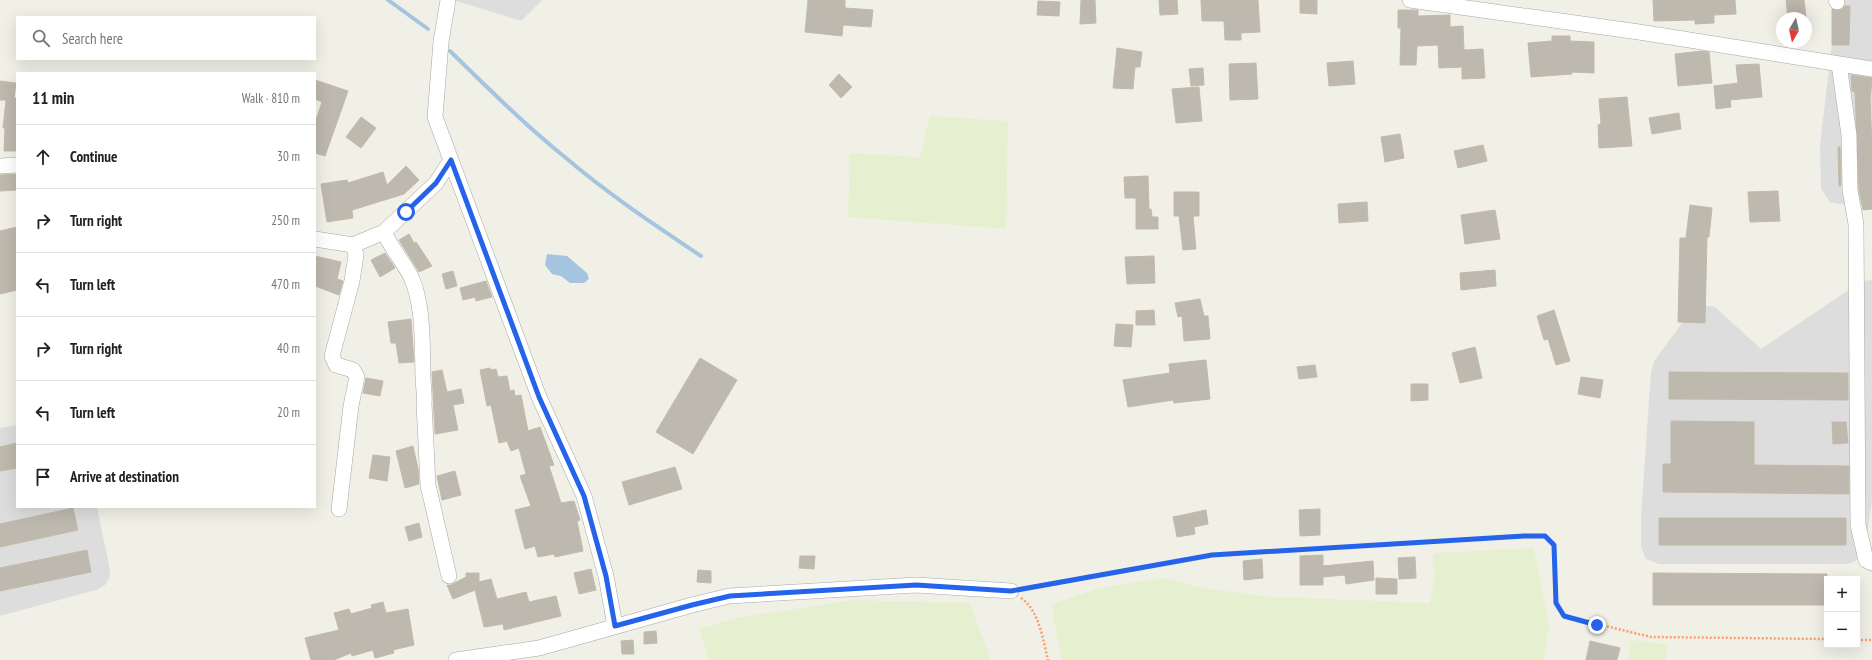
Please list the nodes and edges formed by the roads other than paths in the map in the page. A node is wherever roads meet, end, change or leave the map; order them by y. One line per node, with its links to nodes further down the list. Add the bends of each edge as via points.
1 (448, 0): 5 (street, via 441,42 435,117)
2 (1410, 0): 3 (street, via 1639,32)
3 (1839, 64): 4 (street); 12 (street, via 1849,135 1850,190 1856,224 1858,525 1866,560)
4 (1872, 69)
5 (451, 160): 8 (street, via 436,183); 15 (street, via 539,397 584,496 606,576)
6 (16, 165): 7 (street)
7 (0, 166)
8 (384, 232): 10 (street); 13 (street, via 410,276 421,314 428,484)
9 (316, 239): 10 (street)
10 (353, 245): 11 (street, via 356,254 352,281 332,356 336,365 353,370 357,377 351,406)
11 (339, 509)
12 (1872, 563)
13 (449, 576)
14 (1011, 591): 15 (street, via 916,585 730,596)
15 (615, 626): 16 (street, via 539,648)
16 (456, 660)

